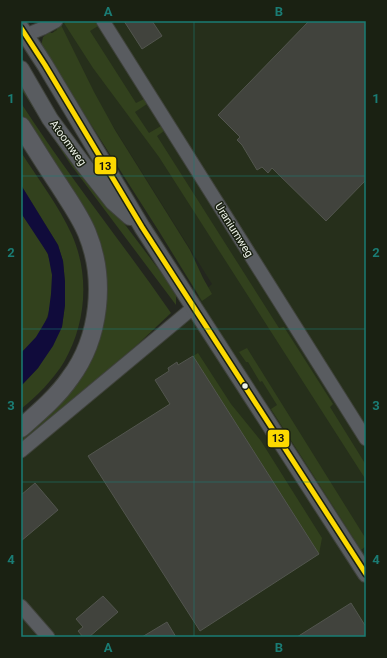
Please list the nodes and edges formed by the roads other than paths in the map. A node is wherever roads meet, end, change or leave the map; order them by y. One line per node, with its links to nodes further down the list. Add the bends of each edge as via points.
1 (56, 21): 3 (street, via 44,28)
2 (103, 21): 11 (street, Uraniumweg)
3 (23, 32): 7 (street, Atoomweg)
4 (21, 69): 7 (street, Atoomweg, via 50,119 83,164 113,202)
5 (21, 126): 10 (main road, via 87,233 97,274 98,303 95,323 86,350 71,378)
6 (21, 141): 9 (main road, via 64,208 84,251 90,301 85,328 70,364 37,403)
7 (142, 227): 8 (street, Atoomweg)
8 (194, 307): 12 (street); 13 (street, Atoomweg)
9 (21, 417)
10 (21, 428)
11 (366, 438)
12 (21, 452)
13 (366, 574)
14 (21, 606): 15 (street)
15 (48, 637)

